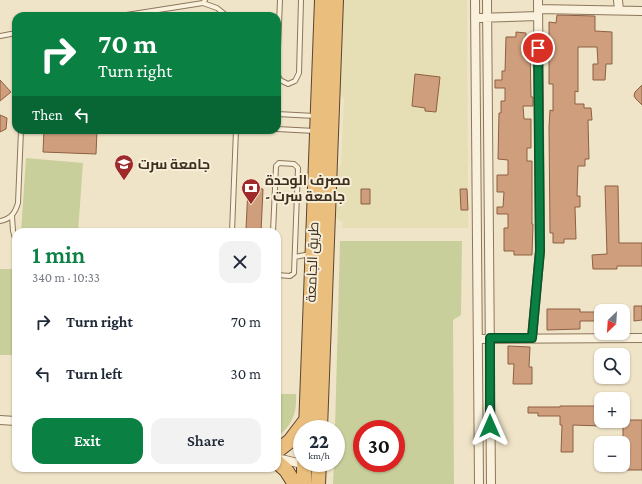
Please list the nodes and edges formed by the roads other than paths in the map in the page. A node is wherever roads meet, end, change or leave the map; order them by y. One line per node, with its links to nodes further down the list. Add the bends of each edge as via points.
1 (280, 0): 14 (lane)
2 (301, 0): 20 (lane, via 299,73 296,81 288,84)
3 (322, 0): 22 (highway, طريق الجامعة)
4 (336, 0): 41 (highway, طريق الجامعة)
5 (475, 0): 17 (street)
6 (487, 0): 16 (street)
7 (538, 0): 15 (street)
8 (618, 0): 10 (street)
9 (204, 1): 12 (lane); 13 (lane)
10 (619, 10): 11 (street); 15 (street)
11 (642, 11)
12 (142, 12)
13 (222, 12)
14 (280, 12)
15 (538, 13): 16 (street); 36 (street, via 540,251)
16 (487, 17): 17 (street); 35 (street)
17 (475, 18): 38 (street)
18 (12, 34): 19 (lane)
19 (0, 36)
20 (281, 80)
21 (281, 114): 22 (lane)
22 (317, 116): 24 (highway, طريق الجامعة)
23 (281, 129): 24 (lane)
24 (317, 131): 32 (highway, طريق الجامعة)
25 (21, 134): 27 (lane, via 18,203)
26 (236, 134): 30 (lane)
27 (12, 216): 28 (lane); 29 (lane)
28 (0, 221)
29 (13, 228)
30 (232, 228)
31 (273, 228): 33 (lane, via 276,166 279,163 294,164 298,168)
32 (312, 253): 33 (lane); 40 (highway, طريق الجامعة)
33 (294, 257): 34 (lane, via 293,275)
34 (281, 276)
35 (490, 338): 36 (street); 38 (street); 54 (street)
36 (532, 338): 37 (street)
37 (642, 338)
38 (478, 339): 53 (street)
39 (0, 420): 42 (street)
40 (306, 420)
41 (320, 420)
42 (12, 421)
43 (293, 438): 44 (highway)
44 (281, 448)
45 (281, 458): 46 (street)
46 (293, 460)
47 (281, 466): 50 (highway)
48 (304, 472): 51 (highway)
49 (319, 472): 52 (highway)
50 (295, 484)
51 (304, 484)
52 (318, 484)
53 (479, 484)
54 (491, 484)

